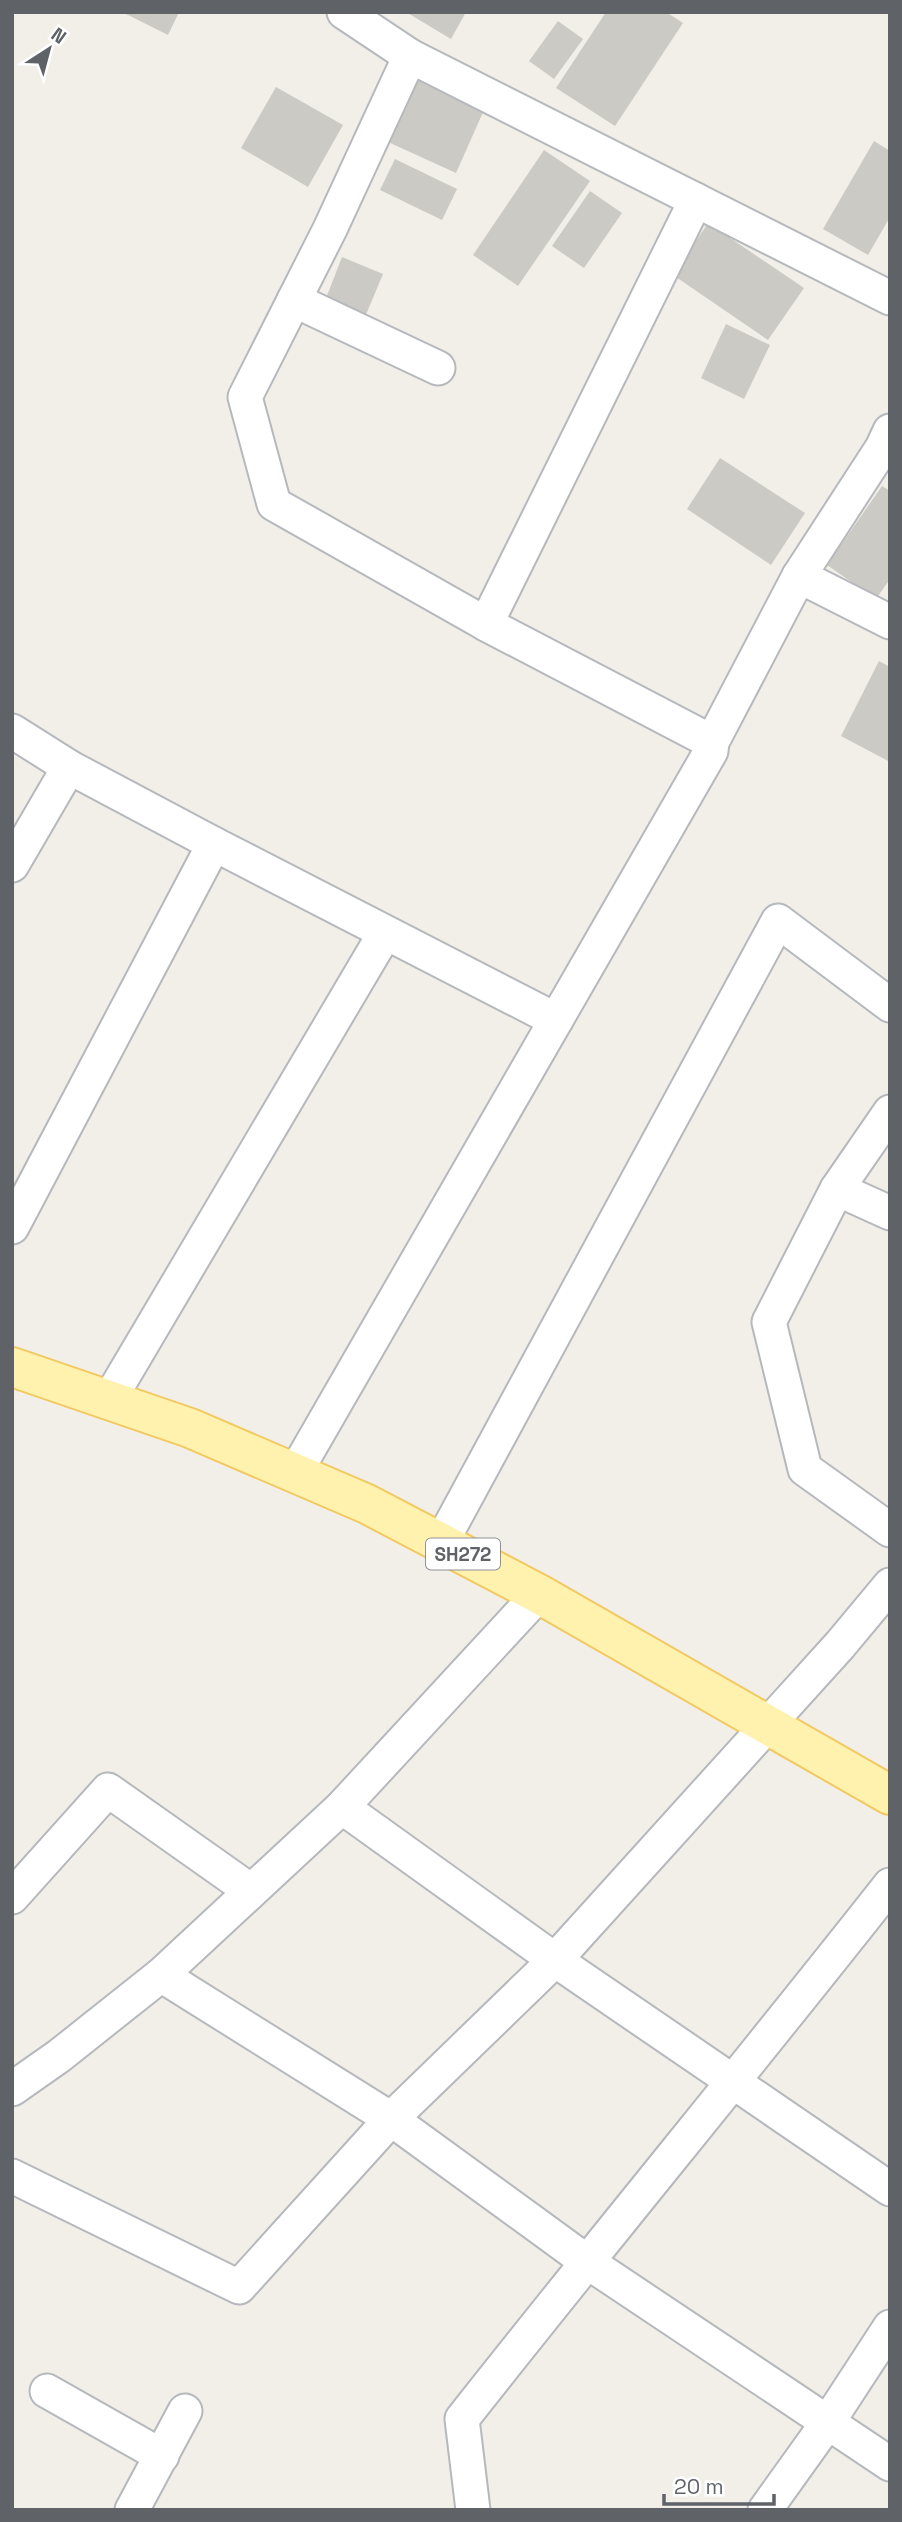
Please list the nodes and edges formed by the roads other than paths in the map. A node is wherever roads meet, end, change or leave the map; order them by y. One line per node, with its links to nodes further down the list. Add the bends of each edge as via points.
1 (344, 12): 2 (street)
2 (410, 55): 3 (street); 5 (street)
3 (696, 200): 4 (street); 10 (street)
4 (890, 298)
5 (293, 300): 6 (street); 10 (street, via 245,397 274,504)
6 (438, 368)
7 (890, 431): 8 (street)
8 (799, 576): 9 (street); 12 (street)
9 (890, 622)
10 (486, 624): 12 (street)
11 (12, 731): 13 (street)
12 (712, 741): 18 (street, via 711,751)
13 (69, 767): 14 (street); 15 (street)
14 (214, 844): 16 (street); 22 (street)
15 (12, 865)
16 (385, 933): 18 (street); 24 (street)
17 (890, 1005): 27 (street, via 778,921)
18 (555, 1020): 25 (street)
19 (890, 1112): 20 (street)
20 (837, 1189): 21 (street); 26 (street, via 769,1322 805,1469)
21 (890, 1213)
22 (12, 1227)
23 (12, 1367): 24 (main road, SH272)
24 (109, 1400): 25 (main road, SH272, via 190,1428)
25 (295, 1473): 27 (main road, SH272)
26 (890, 1530)
27 (441, 1543): 29 (main road, SH272)
28 (890, 1585): 30 (street)
29 (539, 1594): 30 (main road, SH272); 32 (street)
30 (766, 1724): 31 (main road, SH272); 36 (street)
31 (890, 1795)
32 (342, 1807): 34 (street); 36 (street)
33 (890, 1885): 38 (street)
34 (251, 1891): 35 (street, via 108,1790); 37 (street)
35 (12, 1897)
36 (555, 1960): 38 (street); 40 (street)
37 (160, 1975): 39 (street); 40 (street)
38 (735, 2081): 42 (street); 43 (street)
39 (12, 2090)
40 (391, 2119): 41 (street, via 239,2287); 43 (street)
41 (12, 2176)
42 (890, 2189)
43 (586, 2261): 47 (street); 51 (street, via 462,2418)
44 (890, 2327): 47 (street)
45 (47, 2391): 48 (street)
46 (185, 2412): 48 (street)
47 (828, 2422): 49 (street); 52 (street)
48 (162, 2456): 50 (street)
49 (890, 2464)
50 (132, 2510)
51 (473, 2510)
52 (765, 2510)

